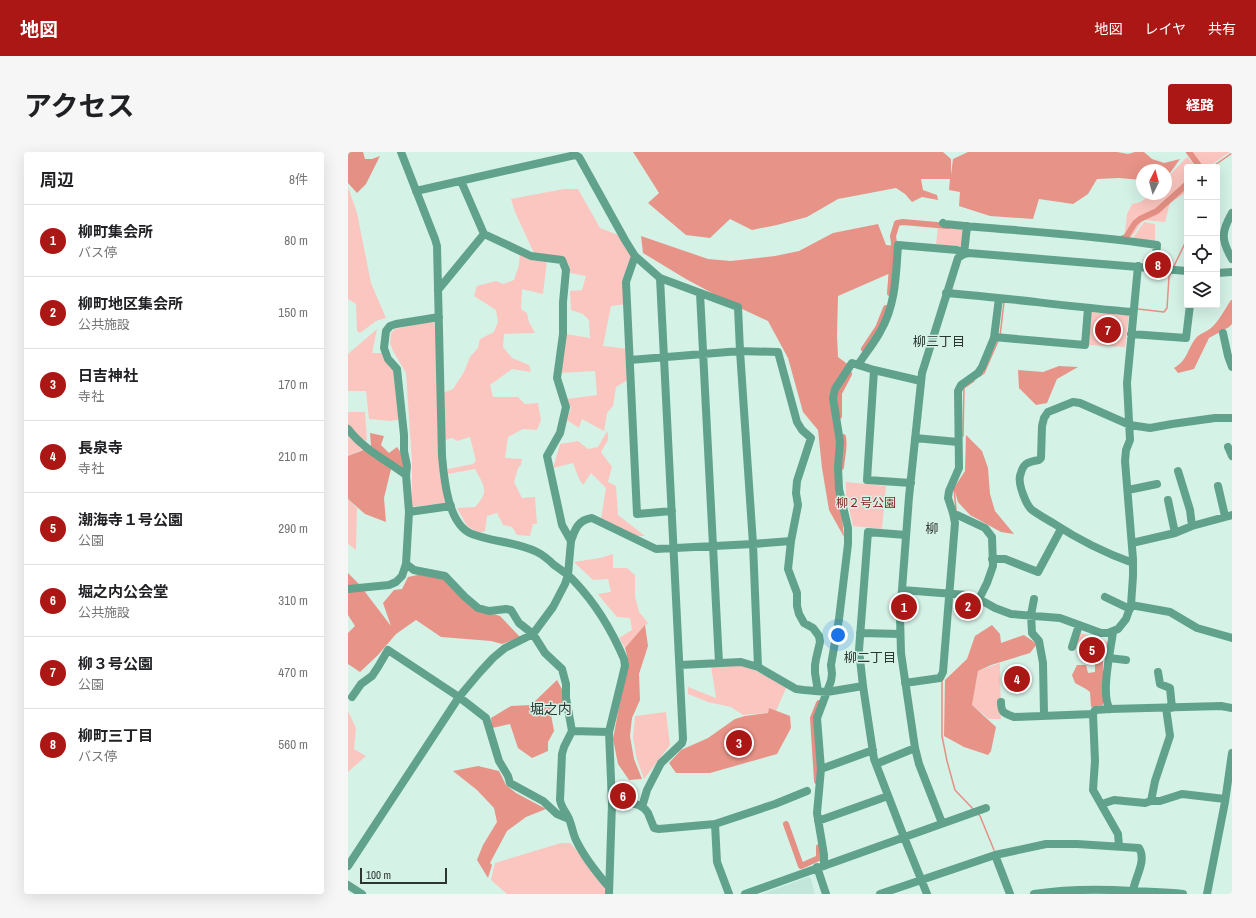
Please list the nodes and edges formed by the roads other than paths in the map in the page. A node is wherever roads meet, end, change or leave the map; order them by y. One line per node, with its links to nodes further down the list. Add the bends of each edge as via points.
1 (401, 152): 3 (street)
2 (461, 181): 3 (street); 7 (street); 9 (street, via 575,155 579,157)
3 (416, 191): 17 (street, via 436,246)
4 (1232, 213): 10 (street, via 1225,224 1223,234 1225,246)
5 (943, 223): 6 (street)
6 (966, 226): 8 (street); 12 (street, via 1157,245)
7 (484, 234): 17 (street); 59 (street, via 531,256 562,260 566,270 563,334 557,378 566,407 560,433 546,456 562,525)
8 (964, 254): 11 (street); 19 (street, via 958,258); 32 (street, via 957,250 898,245 890,309 881,331)
9 (635, 256): 16 (street); 31 (street, via 626,282)
10 (1232, 259)
11 (1138, 266): 12 (street); 23 (street)
12 (1155, 268): 13 (street)
13 (1184, 271)
14 (1232, 272): 15 (street)
15 (1220, 273)
16 (660, 278): 18 (street); 30 (street)
17 (438, 290): 24 (street)
18 (700, 293): 28 (street, via 738,307); 29 (street)
19 (946, 293): 20 (street); 35 (street, via 924,362)
20 (999, 298): 21 (street); 27 (street)
21 (1088, 308): 23 (street); 27 (street, via 1085,345)
22 (1190, 308): 26 (street, via 1186,338)
23 (1133, 312): 26 (street)
24 (439, 317): 44 (street, via 396,324 386,331 384,348 388,359 397,369); 50 (street, via 442,456)
25 (1223, 333): 33 (street)
26 (1131, 334): 37 (street, via 1127,383)
27 (994, 337): 40 (street, via 978,373 958,391)
28 (740, 351): 29 (street); 60 (street, via 778,352 797,422 811,438 797,482 798,505); 62 (street)
29 (702, 354): 30 (street); 63 (street)
30 (664, 357): 31 (street); 51 (street)
31 (630, 360): 51 (street, via 637,514)
32 (858, 365): 34 (street); 92 (street, via 852,363 835,389 833,398 840,442 839,489 848,528 848,544 832,674)
33 (1232, 367)
34 (874, 370): 35 (street); 45 (street, via 867,480)
35 (921, 381): 39 (street)
36 (1232, 418): 37 (street, via 1207,419 1150,428)
37 (1130, 425): 48 (street, via 1130,440 1125,461); 56 (street, via 1073,402 1048,412 1044,418 1041,458 1028,461 1024,465 1019,483 1031,509)
38 (348, 429): 44 (street, via 368,449)
39 (915, 438): 40 (street); 45 (street)
40 (958, 442): 53 (street, via 959,468 948,498)
41 (1228, 447): 42 (street)
42 (1232, 456)
43 (1178, 471): 55 (street, via 1190,510)
44 (406, 475): 52 (street)
45 (911, 483): 58 (street)
46 (1157, 484): 48 (street)
47 (1218, 486): 54 (street)
48 (1128, 490): 61 (street)
49 (1168, 500): 57 (street)
50 (451, 506): 52 (street); 68 (street, via 464,530 538,552)
51 (672, 511): 64 (street)
52 (409, 512): 67 (street)
53 (953, 513): 65 (street, via 985,528 992,537); 71 (street, via 955,523)
54 (1229, 516): 55 (street)
55 (1192, 526): 57 (street)
56 (1062, 529): 65 (street, via 1038,572 1005,559); 66 (street, via 1111,555)
57 (1175, 533): 61 (street)
58 (906, 535): 70 (street); 79 (street, via 868,532)
59 (571, 540): 64 (street, via 575,528 592,518 656,548); 68 (street)
60 (791, 541): 62 (street); 92 (street, via 788,569 797,593 799,614 804,623 820,636 815,673)
61 (1132, 543): 66 (street)
62 (753, 544): 63 (street); 88 (street)
63 (713, 546): 64 (street); 86 (street)
64 (674, 548): 87 (street)
65 (992, 559): 73 (street, via 993,566)
66 (1134, 563): 75 (street)
67 (406, 564): 69 (street, via 402,576 396,582); 80 (street, via 414,570 445,576 478,608 489,611 511,610 519,623)
68 (568, 575): 80 (street, via 553,607); 102 (street, via 604,619 624,658 625,666)
69 (348, 589)
70 (902, 590): 71 (street); 81 (street)
71 (950, 594): 73 (street); 90 (street, via 943,672 940,678)
72 (1105, 597): 75 (street)
73 (979, 599): 76 (street, via 1011,614)
74 (1034, 599): 76 (street)
75 (1130, 607): 78 (street, via 1126,620); 82 (street, via 1170,612 1197,628)
76 (1031, 615): 77 (street, via 1060,618); 100 (street, via 1032,633 1039,641 1043,663)
77 (1079, 625): 78 (street, via 1101,633); 83 (street)
78 (1113, 632): 84 (street)
79 (860, 633): 81 (street); 91 (street)
80 (533, 634): 94 (street, via 505,648 493,658); 101 (street, via 545,653 562,669)
81 (900, 634): 90 (street)
82 (1232, 638)
83 (1072, 647)
84 (1110, 658): 85 (street); 98 (street, via 1105,687 1107,705)
85 (1126, 660)
86 (719, 663): 87 (street); 88 (street, via 741,662)
87 (680, 665): 115 (street, via 683,740 661,763 647,790)
88 (758, 667): 92 (street, via 796,689)
89 (1158, 672): 96 (street, via 1160,684 1170,688)
90 (905, 683): 103 (street)
91 (863, 686): 92 (street); 104 (street)
92 (823, 691): 108 (street, via 817,718)
93 (352, 697): 94 (street, via 361,684 372,676 388,650)
94 (459, 697): 117 (street, via 486,718 499,761 510,783 543,801 556,814); 124 (street)
95 (1001, 702): 100 (street, via 1004,713 1014,717)
96 (1169, 708): 97 (street); 98 (street); 111 (street, via 1170,736)
97 (1232, 708)
98 (1110, 709): 99 (street, via 1095,710)
99 (1093, 714): 100 (street); 114 (street, via 1093,790)
100 (1044, 715)
101 (572, 731): 102 (street); 117 (street, via 562,754 560,800 560,805)
102 (610, 732): 113 (street)
103 (915, 748): 106 (street); 119 (street)
104 (873, 750): 106 (street); 108 (street)
105 (1232, 753): 107 (street)
106 (876, 764): 110 (street)
107 (1231, 767): 112 (street)
108 (821, 769): 118 (street)
109 (807, 791): 120 (street)
110 (888, 796): 118 (street); 121 (street)
111 (1151, 801): 112 (street, via 1182,794); 114 (street, via 1145,803 1114,800)
112 (1227, 802): 141 (street)
113 (612, 803): 115 (street, via 632,803); 128 (street)
114 (1102, 804): 122 (street, via 1118,834)
115 (642, 807): 120 (street, via 654,828)
116 (980, 810): 119 (street)
117 (569, 819): 128 (street, via 579,847)
118 (818, 822): 125 (street, via 824,855)
119 (942, 823): 121 (street)
120 (715, 824): 133 (street, via 717,862)
121 (904, 837): 125 (street); 126 (street)
122 (1119, 846): 123 (street, via 1046,844); 129 (street, via 1139,848 1141,852 1142,859)
123 (995, 855): 126 (street); 138 (street)
124 (348, 866)
125 (821, 866): 134 (street); 135 (street)
126 (921, 880): 136 (street); 137 (street)
127 (348, 885): 132 (street)
128 (608, 890)
129 (1134, 891): 131 (street); 140 (street)
130 (1056, 892): 131 (street); 139 (street)
131 (1107, 892)
132 (362, 894)
133 (728, 894)
134 (745, 894)
135 (826, 894)
136 (880, 894)
137 (927, 894)
138 (1010, 894)
139 (1034, 894)
140 (1182, 894)
141 (1207, 894)

